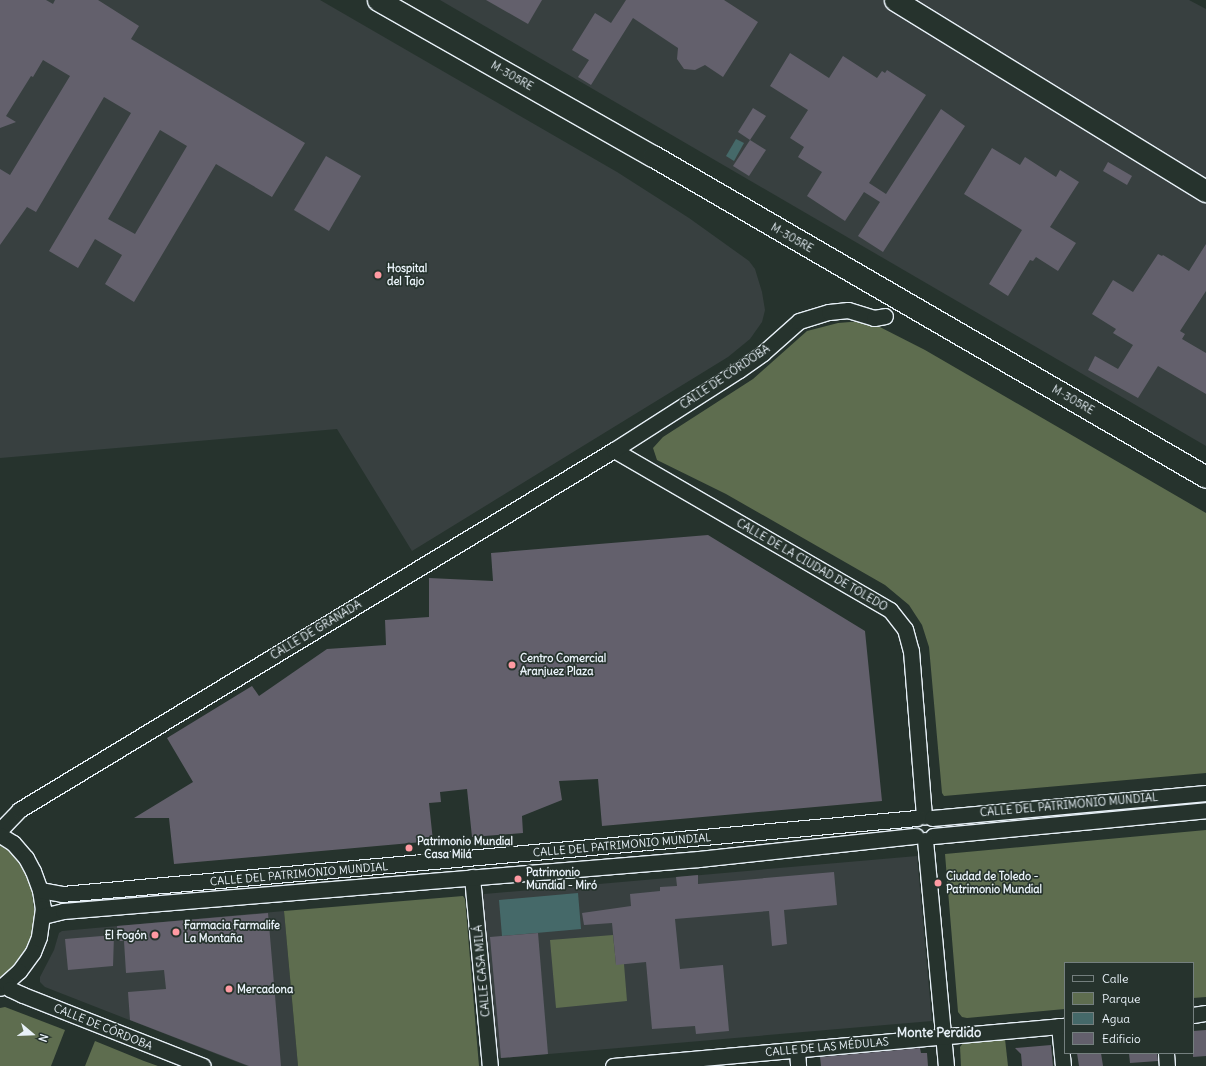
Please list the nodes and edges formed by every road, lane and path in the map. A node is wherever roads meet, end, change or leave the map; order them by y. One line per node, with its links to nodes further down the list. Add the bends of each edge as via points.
1 (378, 0): 4 (main road, M-305RE)
2 (405, 0): 4 (main road)
3 (895, 0): 5 (main road)
4 (415, 21): 8 (main road, M-305RE)
5 (1206, 191)
6 (884, 316): 7 (street, CALLE DE CÓRDOBA, via 874,318 848,310 807,317 739,370)
7 (614, 450): 11 (street, CALLE DE LA CIUDAD DE TOLEDO, via 890,610 905,629 911,651); 12 (street, CALLE DE GRANADA, via 19,810)
8 (1206, 477)
9 (1206, 793): 11 (street, CALLE DEL PATRIMONIO MUNDIAL)
10 (1206, 810): 14 (street, CALLE DEL PATRIMONIO MUNDIAL)
11 (924, 817): 14 (street, via 913,825); 14 (street, via 936,825); 16 (street, CALLE DEL PATRIMONIO MUNDIAL, via 62,894)
12 (0, 830)
13 (0, 835): 16 (street, via 13,843 26,858 34,871)
14 (925, 837): 15 (street, CALLE DEL PATRIMONIO MUNDIAL); 22 (street)
15 (472, 877): 17 (street, CALLE DEL PATRIMONIO MUNDIAL, via 63,911); 27 (street, CALLE CASA MILÁ)
16 (40, 890): 17 (street)
17 (43, 916): 18 (street, via 33,952 19,971)
18 (3, 986): 26 (street, CALLE DE CÓRDOBA)
19 (1206, 1013): 20 (street)
20 (1194, 1015)
21 (1062, 1026): 22 (street, CALLE DE LAS MÉDULAS); 31 (street)
22 (943, 1036): 23 (street, CALLE DE LAS MÉDULAS); 30 (street)
23 (797, 1050): 25 (street, CALLE DE LAS MÉDULAS); 29 (street)
24 (1166, 1054): 32 (street)
25 (649, 1064): 28 (street, CALLE DE LAS MÉDULAS)
26 (203, 1066)
27 (490, 1066)
28 (613, 1066)
29 (798, 1066)
30 (946, 1066)
31 (1063, 1066)
32 (1167, 1066)

